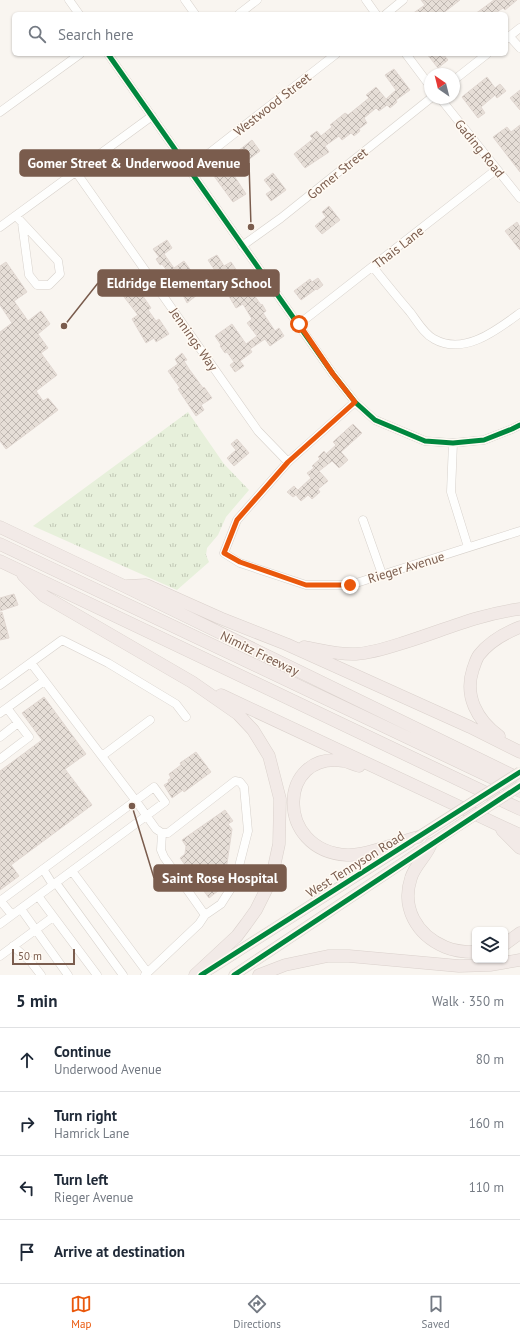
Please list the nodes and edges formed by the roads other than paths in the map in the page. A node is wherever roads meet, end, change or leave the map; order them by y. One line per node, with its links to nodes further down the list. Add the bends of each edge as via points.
1 (70, 0): 6 (street)
2 (185, 0): 7 (street)
3 (257, 0): 8 (street)
4 (366, 0): 9 (street)
5 (403, 0): 10 (street)
6 (78, 12)
7 (194, 12)
8 (242, 12)
9 (375, 12)
10 (388, 12)
11 (520, 28): 12 (street)
12 (508, 37): 13 (street)
13 (520, 48)
14 (77, 56): 23 (street)
15 (109, 56): 24 (street)
16 (333, 56): 25 (street, Westwood Street)
17 (408, 56): 20 (street)
18 (484, 56): 19 (street)
19 (460, 75)
20 (424, 78)
21 (424, 104): 32 (street, Gomer Street)
22 (445, 104): 26 (street, Gading Road)
23 (0, 112)
24 (152, 116): 25 (street); 27 (street)
25 (189, 169): 32 (street)
26 (497, 169): 28 (street, Gading Road); 33 (street, Thais Lane)
27 (76, 172): 29 (street); 39 (street, Jennings Way, via 258,431)
28 (520, 198)
29 (16, 216): 30 (street); 31 (street)
30 (22, 223): 30 (street, via 29,275 37,285 48,285 60,274 58,261)
31 (0, 227)
32 (242, 246): 35 (street)
33 (373, 267): 34 (street, via 423,329 434,339 450,345 481,339); 35 (street, Thais Lane)
34 (520, 313)
35 (299, 324): 36 (street)
36 (355, 402): 38 (street, via 375,420 398,431 425,441); 39 (street)
37 (520, 425): 38 (street, via 484,440)
38 (453, 443): 44 (street, via 451,492)
39 (288, 462): 47 (street, Rieger Avenue, via 237,520 224,553 240,562 306,585 350,585)
40 (363, 520): 47 (street)
41 (0, 527): 48 (highway, Nimitz Freeway)
42 (520, 531): 44 (street, Rieger Avenue)
43 (0, 544): 69 (highway)
44 (468, 547): 47 (street, Rieger Avenue)
45 (0, 561): 46 (highway)
46 (15, 568): 54 (highway, via 44,596); 71 (highway)
47 (382, 574)
48 (124, 586): 51 (highway, via 146,585); 66 (highway, Nimitz Freeway)
49 (520, 609): 51 (highway, via 464,621 377,651 356,654 331,653)
50 (520, 627): 62 (highway, via 493,641 479,655 472,673 470,692 476,710 489,728)
51 (286, 644): 62 (highway)
52 (31, 663): 53 (street); 55 (street); 58 (street, via 62,640 176,704)
53 (44, 681): 56 (street); 63 (street)
54 (192, 682): 67 (highway); 101 (highway, via 238,714 261,742 269,756 280,800 279,844 267,888 256,910 237,936)
55 (0, 685)
56 (7, 708): 57 (street); 60 (street)
57 (0, 713)
58 (186, 717)
59 (150, 720): 63 (street)
60 (18, 724): 61 (street); 64 (street, via 29,738)
61 (0, 737)
62 (520, 751)
63 (102, 756): 70 (street)
64 (0, 759)
65 (520, 772): 76 (main road, West Tennyson Road, bridge)
66 (520, 779)
67 (411, 783): 73 (highway); 76 (highway, via 344,762 322,762 302,776 296,786 293,811 302,833 312,843 332,853 361,854)
68 (520, 786): 77 (main road, West Tennyson Road, bridge)
69 (520, 791)
70 (136, 801): 72 (street); 72 (street, via 154,787 165,802); 79 (street)
71 (520, 810)
72 (147, 816): 74 (street); 80 (street)
73 (497, 824): 75 (highway); 78 (highway)
74 (162, 833): 85 (street, via 161,850 164,857); 85 (street, via 168,832 235,781 244,787 248,831 235,882 221,904)
75 (520, 835)
76 (418, 837): 102 (main road, West Tennyson Road)
77 (431, 844): 93 (highway, via 411,878 407,898 410,914 424,934 436,942 446,948); 103 (main road, West Tennyson Road)
78 (520, 848)
79 (43, 869): 81 (street); 83 (street)
80 (72, 871): 81 (street); 96 (street)
81 (54, 884): 82 (street); 100 (street)
82 (38, 896): 84 (street); 87 (street)
83 (0, 900): 86 (street)
84 (21, 909): 86 (street); 89 (street)
85 (205, 915): 96 (street, via 199,924)
86 (12, 916): 88 (street)
87 (53, 917): 89 (street); 99 (street)
88 (0, 924)
89 (35, 929): 92 (street); 98 (street)
90 (520, 933): 91 (highway)
91 (508, 942)
92 (13, 946): 94 (street); 97 (street)
93 (472, 952)
94 (0, 956)
95 (520, 960): 104 (highway, via 490,965 459,966 328,956 286,964)
96 (146, 974)
97 (41, 975)
98 (68, 975)
99 (97, 975)
100 (123, 975)
101 (195, 975)
102 (201, 975)
103 (234, 975)
104 (259, 975)

